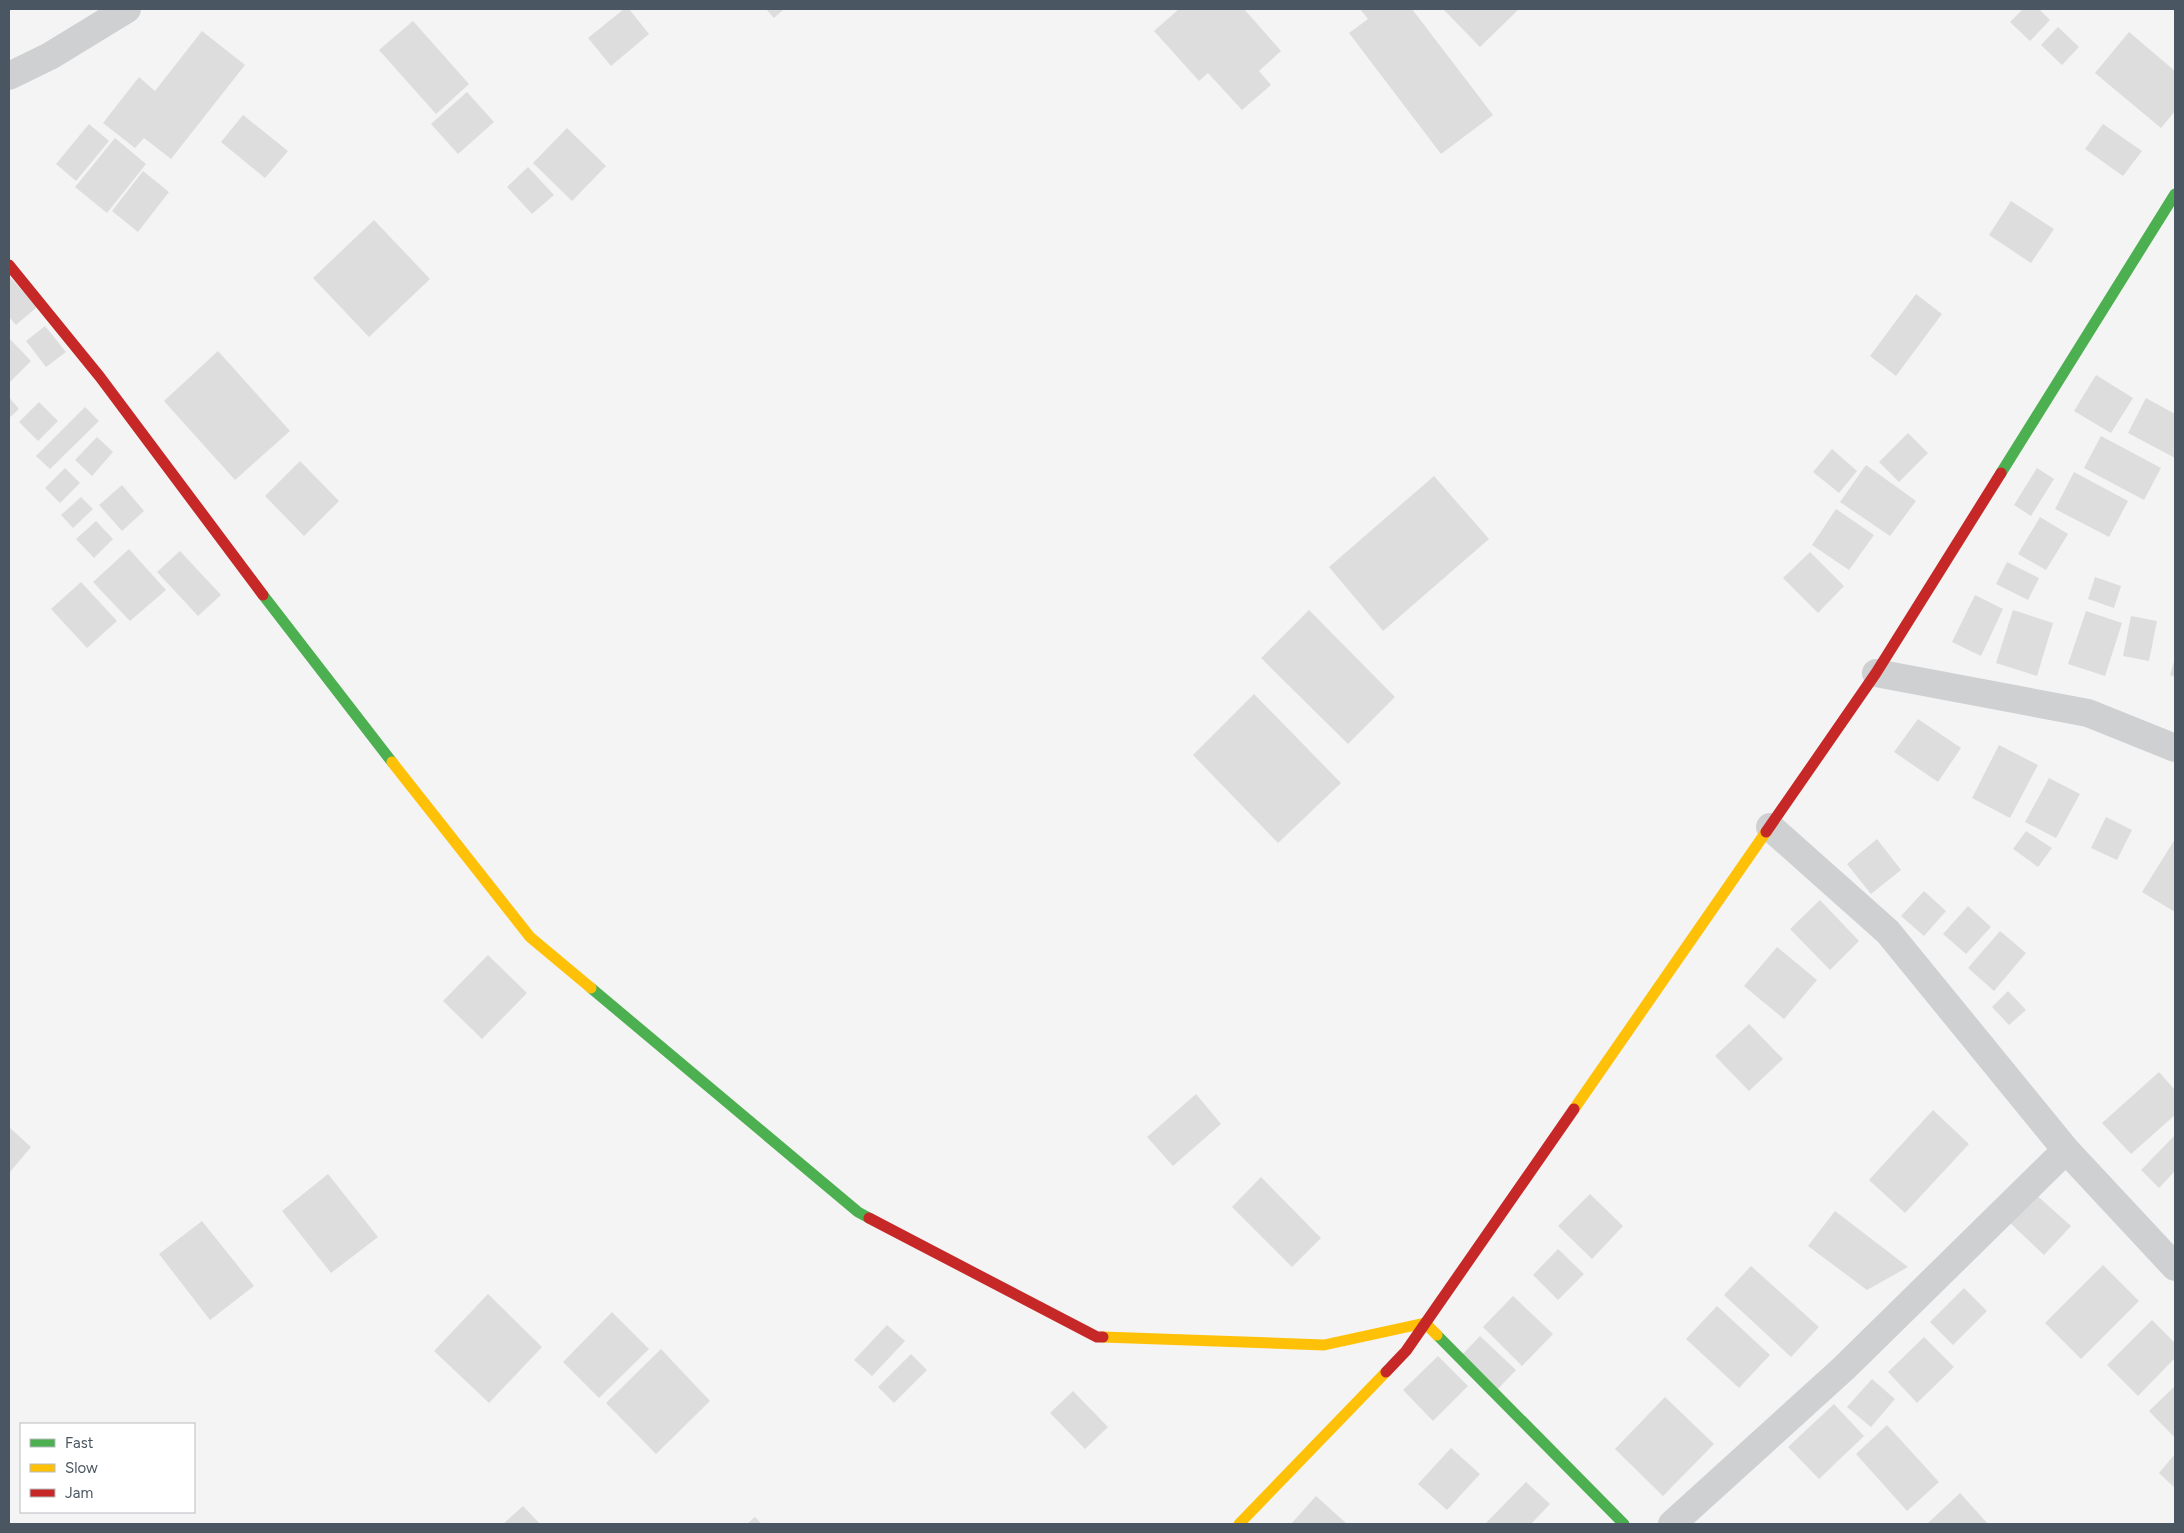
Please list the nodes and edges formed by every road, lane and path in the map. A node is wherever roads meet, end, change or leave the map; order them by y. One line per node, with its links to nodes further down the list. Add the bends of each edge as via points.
1 (127, 9): 2 (street, via 50,56)
2 (9, 76)
3 (2175, 194): 5 (street)
4 (9, 265): 10 (street, via 100,377 311,660 530,937 858,1212 1097,1337 1324,1345)
5 (1876, 673): 6 (street, via 2088,712); 7 (street)
6 (2175, 748)
7 (1770, 827): 8 (street, via 1888,932); 10 (street)
8 (2066, 1150): 9 (street); 13 (street, via 1844,1368)
9 (2175, 1267)
10 (1425, 1323): 11 (street, via 1406,1352); 12 (street)
11 (1239, 1524)
12 (1624, 1524)
13 (1672, 1524)

